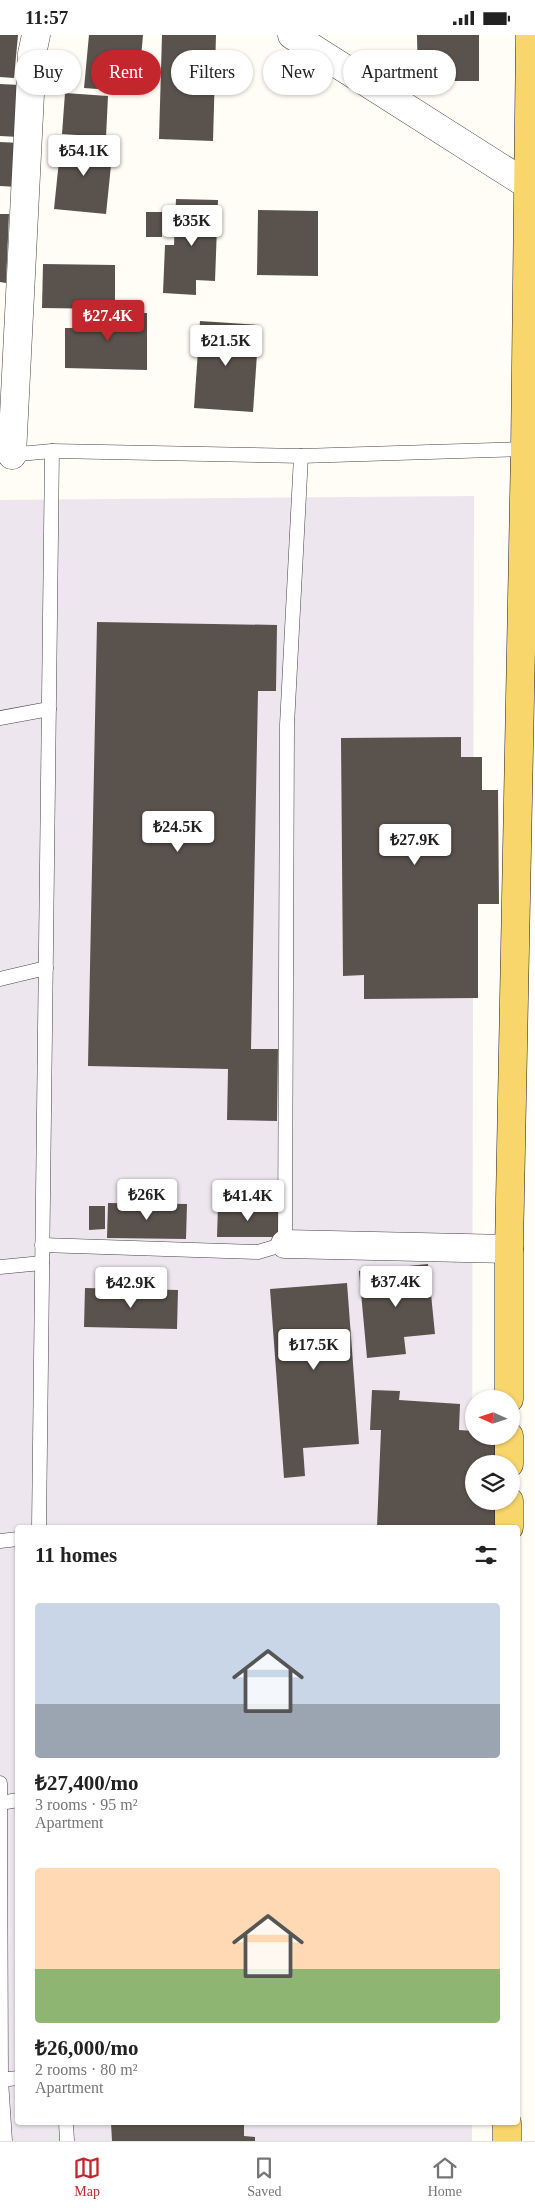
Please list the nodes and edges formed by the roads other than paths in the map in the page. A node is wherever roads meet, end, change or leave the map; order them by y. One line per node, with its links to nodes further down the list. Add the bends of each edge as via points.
1 (36, 35): 7 (street, via 32,54)
2 (292, 35): 4 (street)
3 (530, 35): 4 (main road)
4 (532, 185): 5 (main road)
5 (525, 449): 8 (lane); 15 (main road)
6 (52, 451): 7 (lane); 8 (lane); 9 (lane)
7 (6, 456)
8 (302, 456): 13 (lane, via 287,725)
9 (49, 709): 10 (lane); 11 (lane)
10 (0, 718)
11 (46, 969): 12 (lane); 14 (lane)
12 (0, 979)
13 (285, 1244): 14 (lane, via 258,1252); 15 (street)
14 (42, 1245): 16 (lane)
15 (509, 1249): 18 (main road)
16 (42, 1263): 17 (lane); 20 (lane)
17 (0, 1267)
18 (509, 1390)
19 (509, 1510): 21 (main road)
20 (39, 1525)
21 (509, 1525)
22 (15, 1539): 23 (lane)
23 (0, 1541)
24 (0, 1783): 26 (lane)
25 (15, 1801): 26 (lane)
26 (1, 1803): 28 (lane)
27 (15, 2078): 28 (lane)
28 (0, 2080): 31 (lane)
29 (66, 2125): 32 (lane)
30 (507, 2125): 33 (main road)
31 (5, 2141)
32 (67, 2141)
33 (507, 2141)

